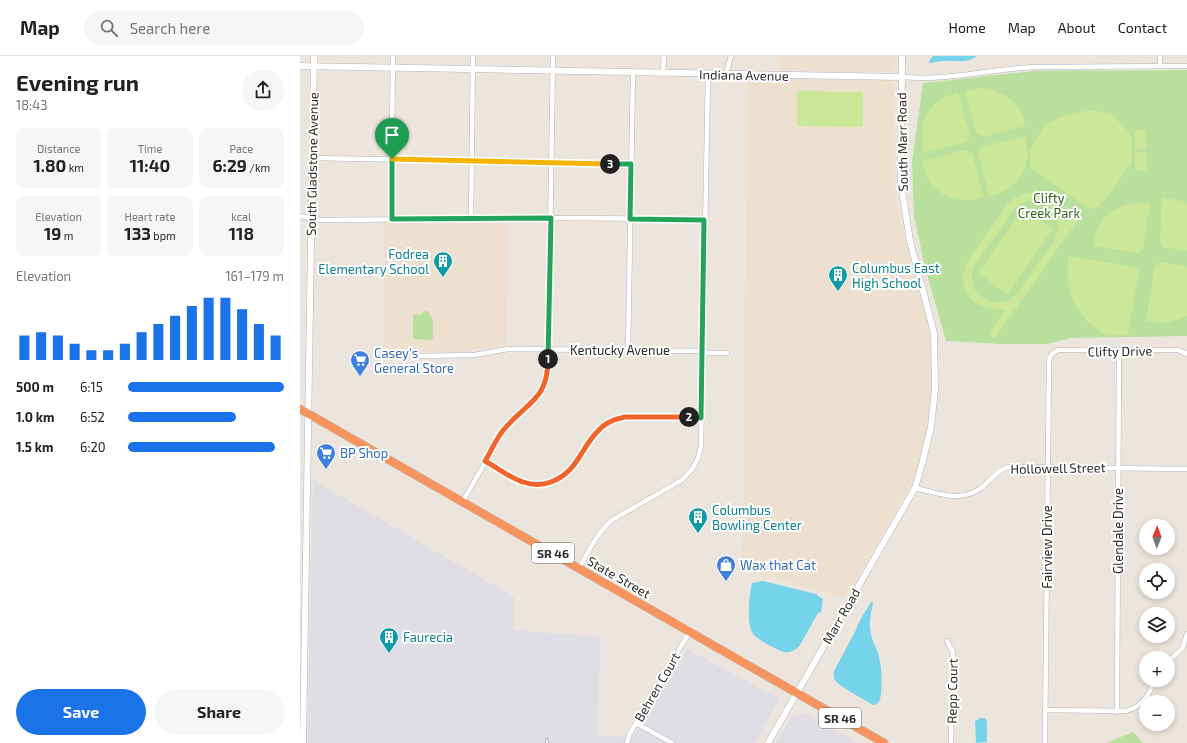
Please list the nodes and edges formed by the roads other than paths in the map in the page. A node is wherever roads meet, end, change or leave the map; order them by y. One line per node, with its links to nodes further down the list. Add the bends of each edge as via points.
1 (314, 56): 10 (street, South Gladstone Avenue)
2 (393, 56): 13 (street)
3 (473, 56): 14 (street)
4 (553, 56): 15 (street)
5 (664, 56): 17 (street)
6 (731, 56): 19 (street)
7 (902, 56): 20 (street, South Marr Road)
8 (1160, 56): 11 (street)
9 (300, 66): 10 (street, Indiana Avenue)
10 (314, 66): 13 (street, Indiana Avenue); 21 (street, South Gladstone Avenue)
11 (1160, 66): 12 (street, Indiana Avenue); 20 (street, Indiana Avenue, via 1036,67 932,78)
12 (1187, 66)
13 (393, 67): 14 (street, Indiana Avenue); 22 (street)
14 (473, 68): 15 (street, Indiana Avenue); 23 (street)
15 (553, 70): 16 (street, Indiana Avenue); 24 (street)
16 (633, 73): 17 (street, Indiana Avenue); 25 (street)
17 (663, 73): 18 (street, Indiana Avenue)
18 (708, 74): 19 (street, Indiana Avenue); 32 (street)
19 (726, 74): 20 (street, Indiana Avenue)
20 (902, 77): 48 (street, South Marr Road, via 901,184 910,240 934,333 935,389 931,427)
21 (313, 158): 22 (street); 27 (street, South Gladstone Avenue)
22 (392, 159): 23 (street); 29 (street)
23 (472, 161): 24 (street); 30 (street)
24 (552, 162): 25 (street); 28 (street)
25 (631, 164): 31 (street)
26 (300, 216): 27 (street)
27 (312, 218): 29 (street); 42 (street, South Gladstone Avenue)
28 (551, 218): 30 (street); 31 (street); 33 (street)
29 (392, 219): 30 (street)
30 (471, 219)
31 (630, 219): 32 (street); 34 (street)
32 (704, 220): 35 (street)
33 (548, 350): 34 (street, Kentucky Avenue); 40 (street, Kentucky Avenue, via 508,349 474,355); 44 (street, via 545,384 536,398 505,428)
34 (628, 350): 35 (street, Kentucky Avenue)
35 (703, 351): 37 (street, Kentucky Avenue); 43 (street)
36 (1118, 351): 38 (street, Clifty Drive, via 1058,350); 39 (street, Clifty Drive, via 1178,350); 46 (street, Glendale Drive)
37 (727, 353)
38 (1052, 353): 45 (street, Fairview Drive, via 1048,362)
39 (1187, 354)
40 (417, 356)
41 (300, 409): 42 (highway, State Street / SR 46)
42 (309, 414): 49 (highway, State Street / SR 46); 60 (street, South Gladstone Avenue)
43 (701, 418): 44 (street, via 616,419 596,432 567,474 548,483 522,482); 50 (street, via 701,447 693,468 682,480 606,525)
44 (485, 461): 49 (street)
45 (1047, 468): 46 (street, Hollowell Street); 48 (street, Hollowell Street, via 1014,467 1002,470 981,488 962,496); 57 (street, Fairview Drive)
46 (1118, 468): 47 (street, Hollowell Street); 58 (street, Glendale Drive)
47 (1187, 469)
48 (915, 488): 56 (street, Marr Road)
49 (463, 502): 50 (highway, State Street / SR 46)
50 (580, 568): 51 (highway, State Street / SR 46)
51 (690, 631): 56 (highway, State Street / SR 46); 59 (street, Behren Court)
52 (1187, 634): 54 (street, via 1182,649)
53 (947, 642): 65 (street, Repp Court, via 953,652)
54 (1175, 655)
55 (1152, 687): 58 (street, via 1141,704 1134,709)
56 (796, 693): 63 (street, Marr Road); 64 (highway, State Street / SR 46)
57 (1045, 710): 58 (street); 66 (street, Fairview Drive)
58 (1117, 712)
59 (636, 723): 61 (street, Behren Court); 62 (street)
60 (303, 743)
61 (627, 743)
62 (672, 743)
63 (768, 743)
64 (884, 743)
65 (951, 743)
66 (1045, 743)

